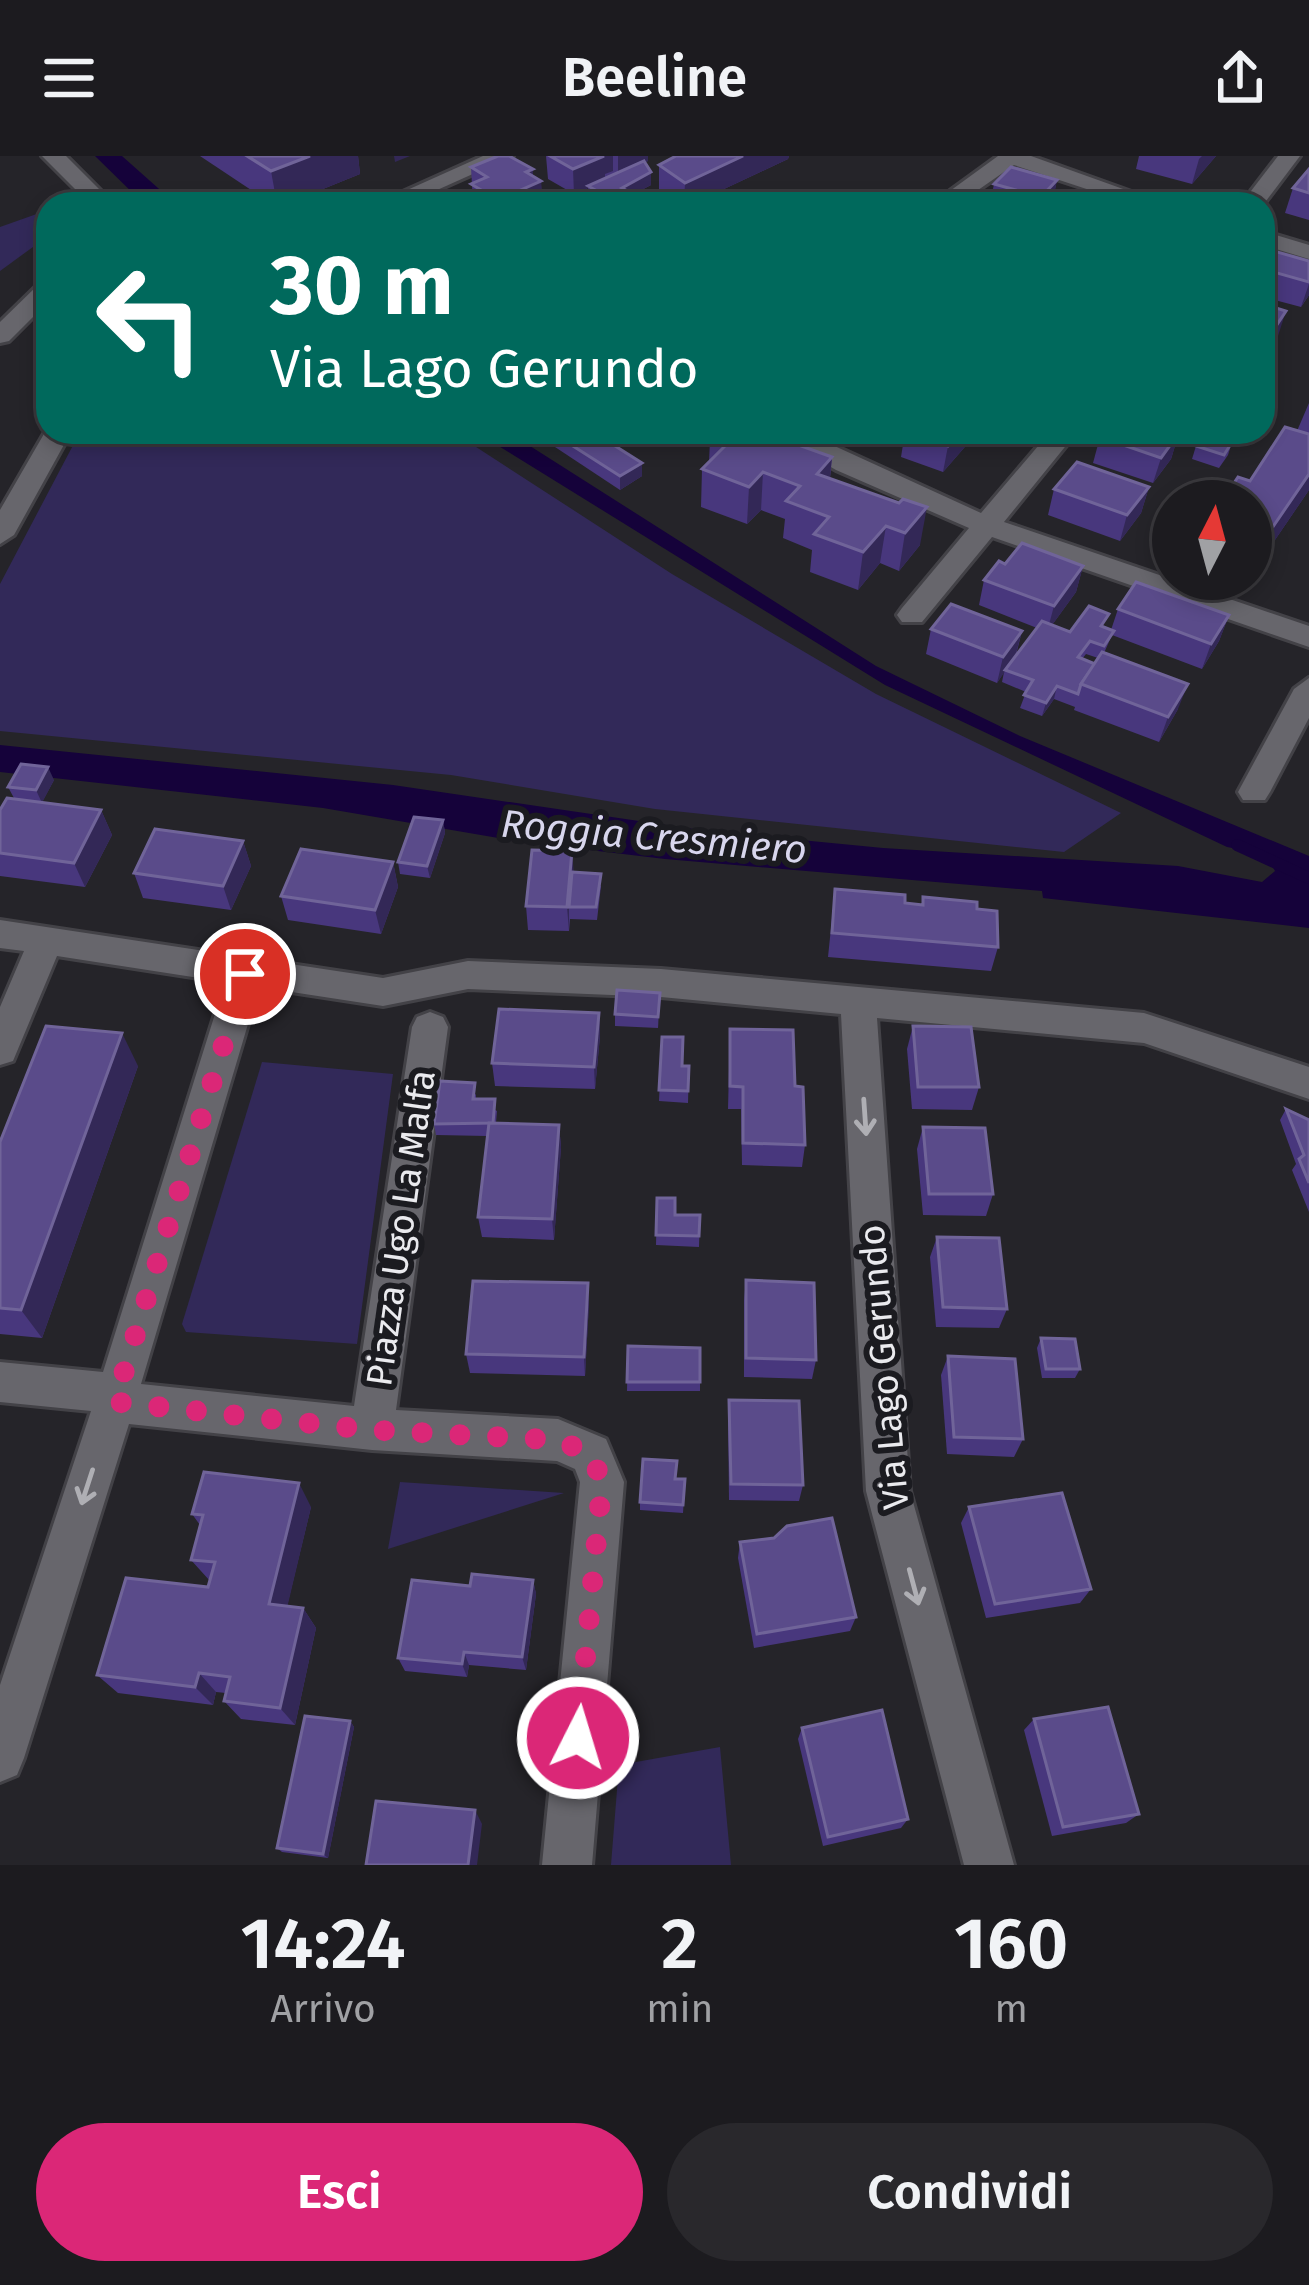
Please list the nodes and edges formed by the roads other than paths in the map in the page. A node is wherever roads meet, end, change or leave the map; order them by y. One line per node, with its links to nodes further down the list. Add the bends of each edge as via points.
1 (53, 156): 5 (street)
2 (502, 156): 6 (street)
3 (1289, 156): 9 (street)
4 (1010, 157): 7 (street); 8 (street)
5 (90, 192)
6 (424, 192)
7 (960, 192)
8 (1117, 192)
9 (1261, 192)
10 (1275, 242): 11 (street)
11 (1309, 252)
12 (36, 300): 13 (street)
13 (0, 336)
14 (51, 444): 18 (street)
15 (806, 444): 17 (street)
16 (1054, 444): 17 (street)
17 (988, 523): 19 (street); 20 (street)
18 (0, 535)
19 (912, 615)
20 (1309, 637)
21 (1309, 689): 22 (street)
22 (1254, 792)
23 (0, 934): 24 (street)
24 (46, 941): 25 (street); 28 (street)
25 (245, 974): 26 (street, via 383,992 468,975); 31 (street)
26 (858, 1000): 29 (street, via 1144,1028); 35 (street, Via Lago Gerundo, one-way to 35, via 888,1491)
27 (430, 1027): 32 (street, Piazza Ugo La Malfa)
28 (0, 1050)
29 (1309, 1083)
30 (0, 1382): 31 (street)
31 (116, 1398): 32 (street); 33 (street, one-way to 33)
32 (372, 1430): 34 (street, via 558,1440 591,1454 602,1482)
33 (0, 1757)
34 (567, 1865)
35 (989, 1865)

